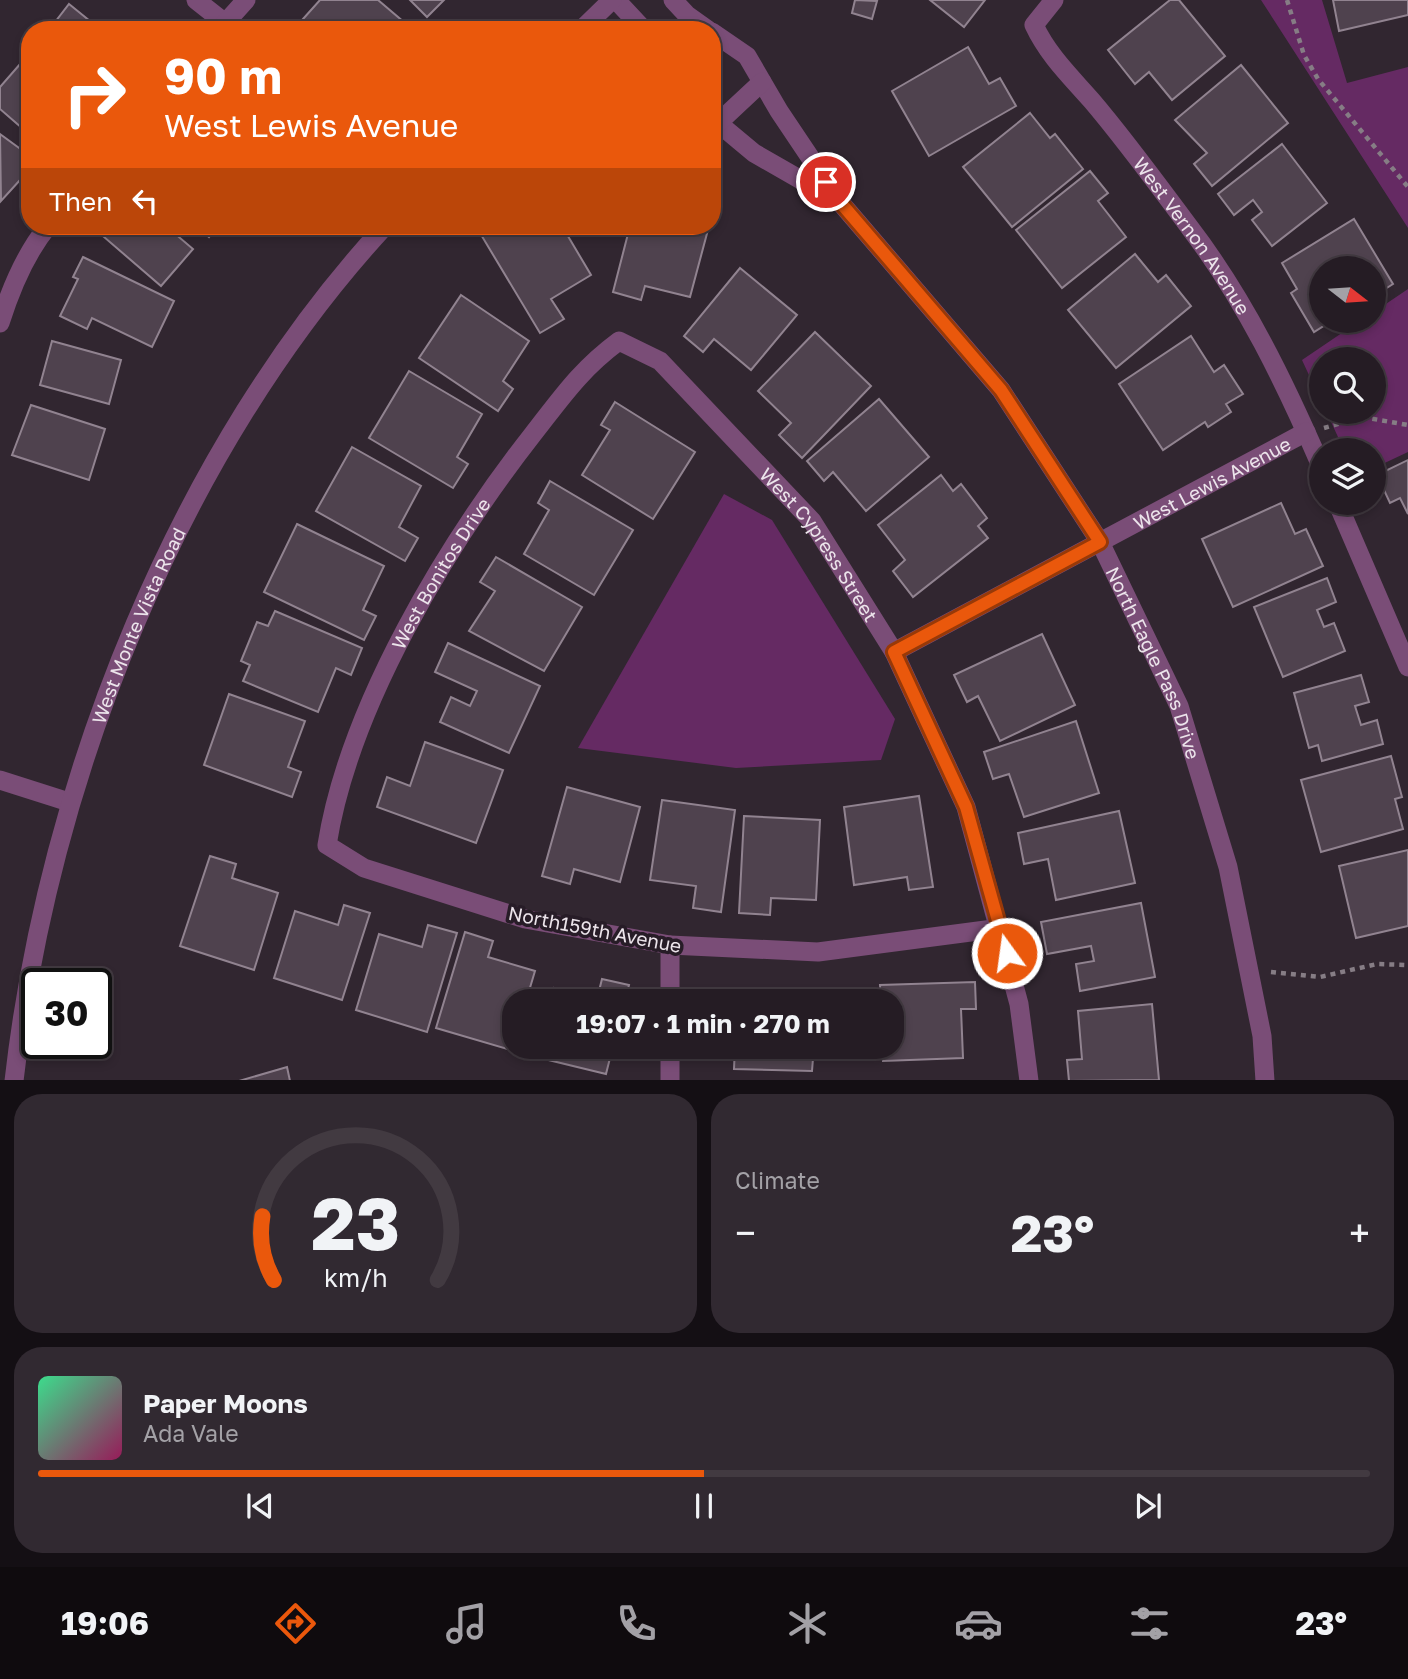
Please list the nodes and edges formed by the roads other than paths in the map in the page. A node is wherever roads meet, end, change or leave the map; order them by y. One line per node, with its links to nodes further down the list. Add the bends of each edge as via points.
1 (196, 0): 6 (street)
2 (246, 0): 7 (street)
3 (614, 0): 8 (street); 9 (street)
4 (673, 0): 10 (street, North Eagle Pass Drive)
5 (1054, 0): 20 (street, West Vernon Avenue, via 1034,25 1046,51 1150,176 1235,293)
6 (219, 21)
7 (230, 21)
8 (591, 21)
9 (635, 21)
10 (696, 21)
11 (721, 38): 12 (street, North Eagle Pass Drive, via 747,55)
12 (762, 82): 13 (street, North Eagle Pass Drive); 15 (street, North Eagle Pass Drive)
13 (721, 115)
14 (721, 125): 15 (street, North Eagle Pass Drive, via 754,153)
15 (840, 202): 23 (street, North Eagle Pass Drive, via 1001,390)
16 (41, 235): 18 (street, via 9,293)
17 (378, 235): 27 (street, West Monte Vista Road, via 276,364 184,520 148,594)
18 (0, 323)
19 (619, 341): 24 (street, West Cypress Street, via 660,361 813,521); 28 (street, West Bonitos Drive, via 587,365 491,488 388,660 333,804)
20 (1306, 432): 21 (street, West Vernon Avenue); 23 (street, West Lewis Avenue)
21 (1309, 439)
22 (1343, 515): 25 (street)
23 (1100, 542): 24 (street, West Lewis Avenue); 36 (street, North Eagle Pass Drive, via 1179,706 1228,867 1262,1035)
24 (894, 652): 29 (street, West Cypress Street, via 966,807)
25 (1408, 667)
26 (0, 780): 27 (street)
27 (69, 802): 33 (street, West Monte Vista Road, via 21,1013)
28 (327, 845): 30 (street, North159th Avenue, via 364,868 525,919)
29 (1001, 928): 30 (street, North159th Avenue, via 818,952); 35 (street, West Cypress Street, via 1019,1004)
30 (670, 945): 31 (street)
31 (670, 989)
32 (670, 1059): 34 (street)
33 (13, 1080)
34 (670, 1080)
35 (1029, 1080)
36 (1265, 1080)

